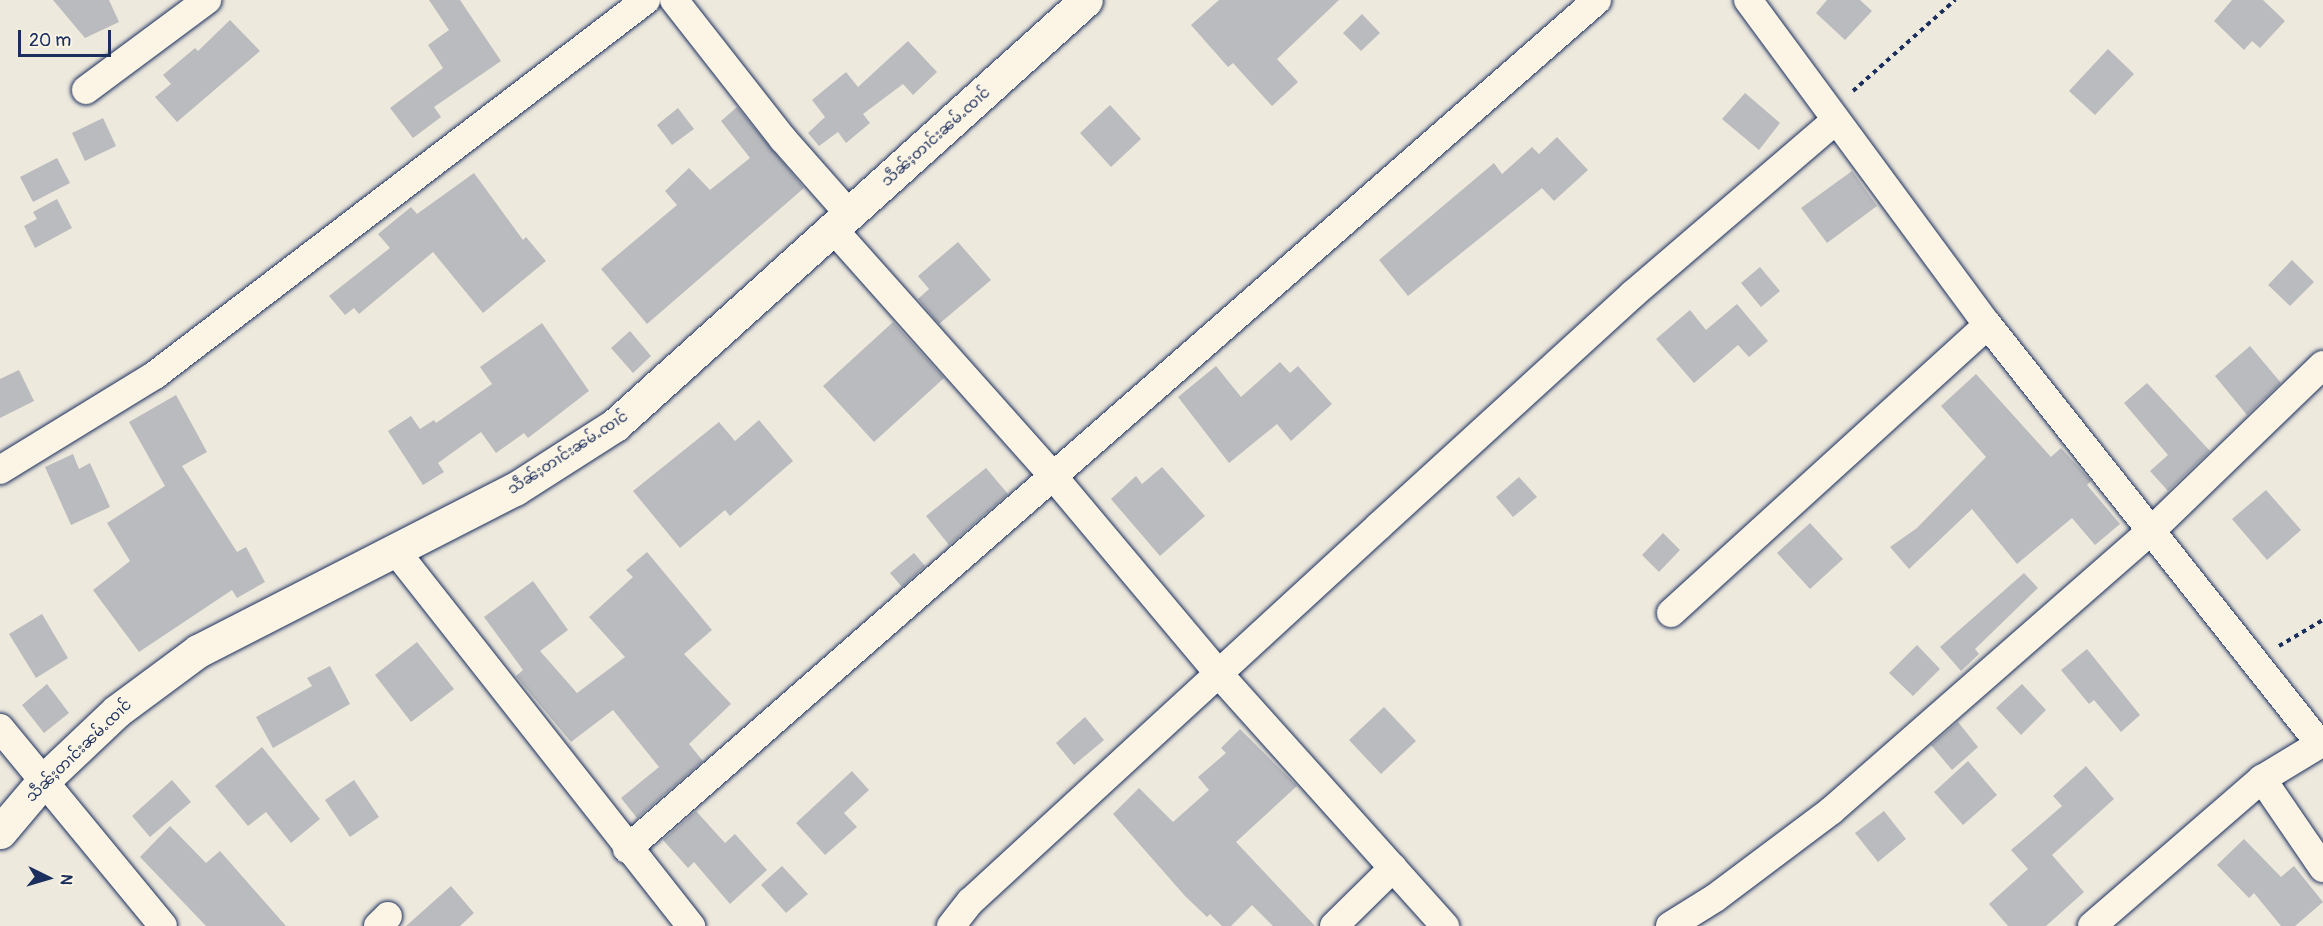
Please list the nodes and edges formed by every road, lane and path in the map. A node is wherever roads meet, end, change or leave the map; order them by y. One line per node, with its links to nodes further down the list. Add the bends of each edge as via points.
1 (207, 0): 8 (street)
2 (646, 0): 13 (street, via 156,375)
3 (674, 0): 10 (street)
4 (1086, 0): 10 (highway, သဵၼ်ႈတၢင်းၼမ်ႉၸၢင်)
5 (1597, 0): 14 (street)
6 (1748, 0): 9 (street)
7 (1955, 0): 9 (path)
8 (86, 90)
9 (1832, 115): 11 (street); 20 (street)
10 (842, 223): 14 (street); 16 (highway, သဵၼ်ႈတၢင်းၼမ်ႉၸၢင်, via 615,425 515,489)
11 (1988, 325): 15 (street); 17 (street)
12 (2323, 365): 15 (street)
13 (0, 470)
14 (1053, 475): 20 (street); 26 (street)
15 (2153, 529): 19 (street); 34 (street, via 1832,810 1715,898)
16 (395, 550): 24 (highway, သဵၼ်ႈတၢင်းၼမ်ႉၸၢင်, via 198,651 117,711); 26 (street)
17 (1671, 613)
18 (2323, 620): 19 (path)
19 (2255, 660): 22 (street)
20 (1218, 674): 27 (street); 31 (street, via 969,902)
21 (0, 728): 24 (street)
22 (2322, 743): 23 (street)
23 (2262, 779): 28 (street); 35 (street)
24 (44, 780): 25 (highway, သဵၼ်ႈတၢင်းၼမ်ႉၸၢင်); 29 (street)
25 (0, 832)
26 (627, 849): 30 (street)
27 (1394, 868): 32 (street); 33 (street)
28 (2323, 868)
29 (163, 926)
30 (691, 926)
31 (951, 926)
32 (1334, 926)
33 (1444, 926)
34 (1670, 926)
35 (2092, 926)

